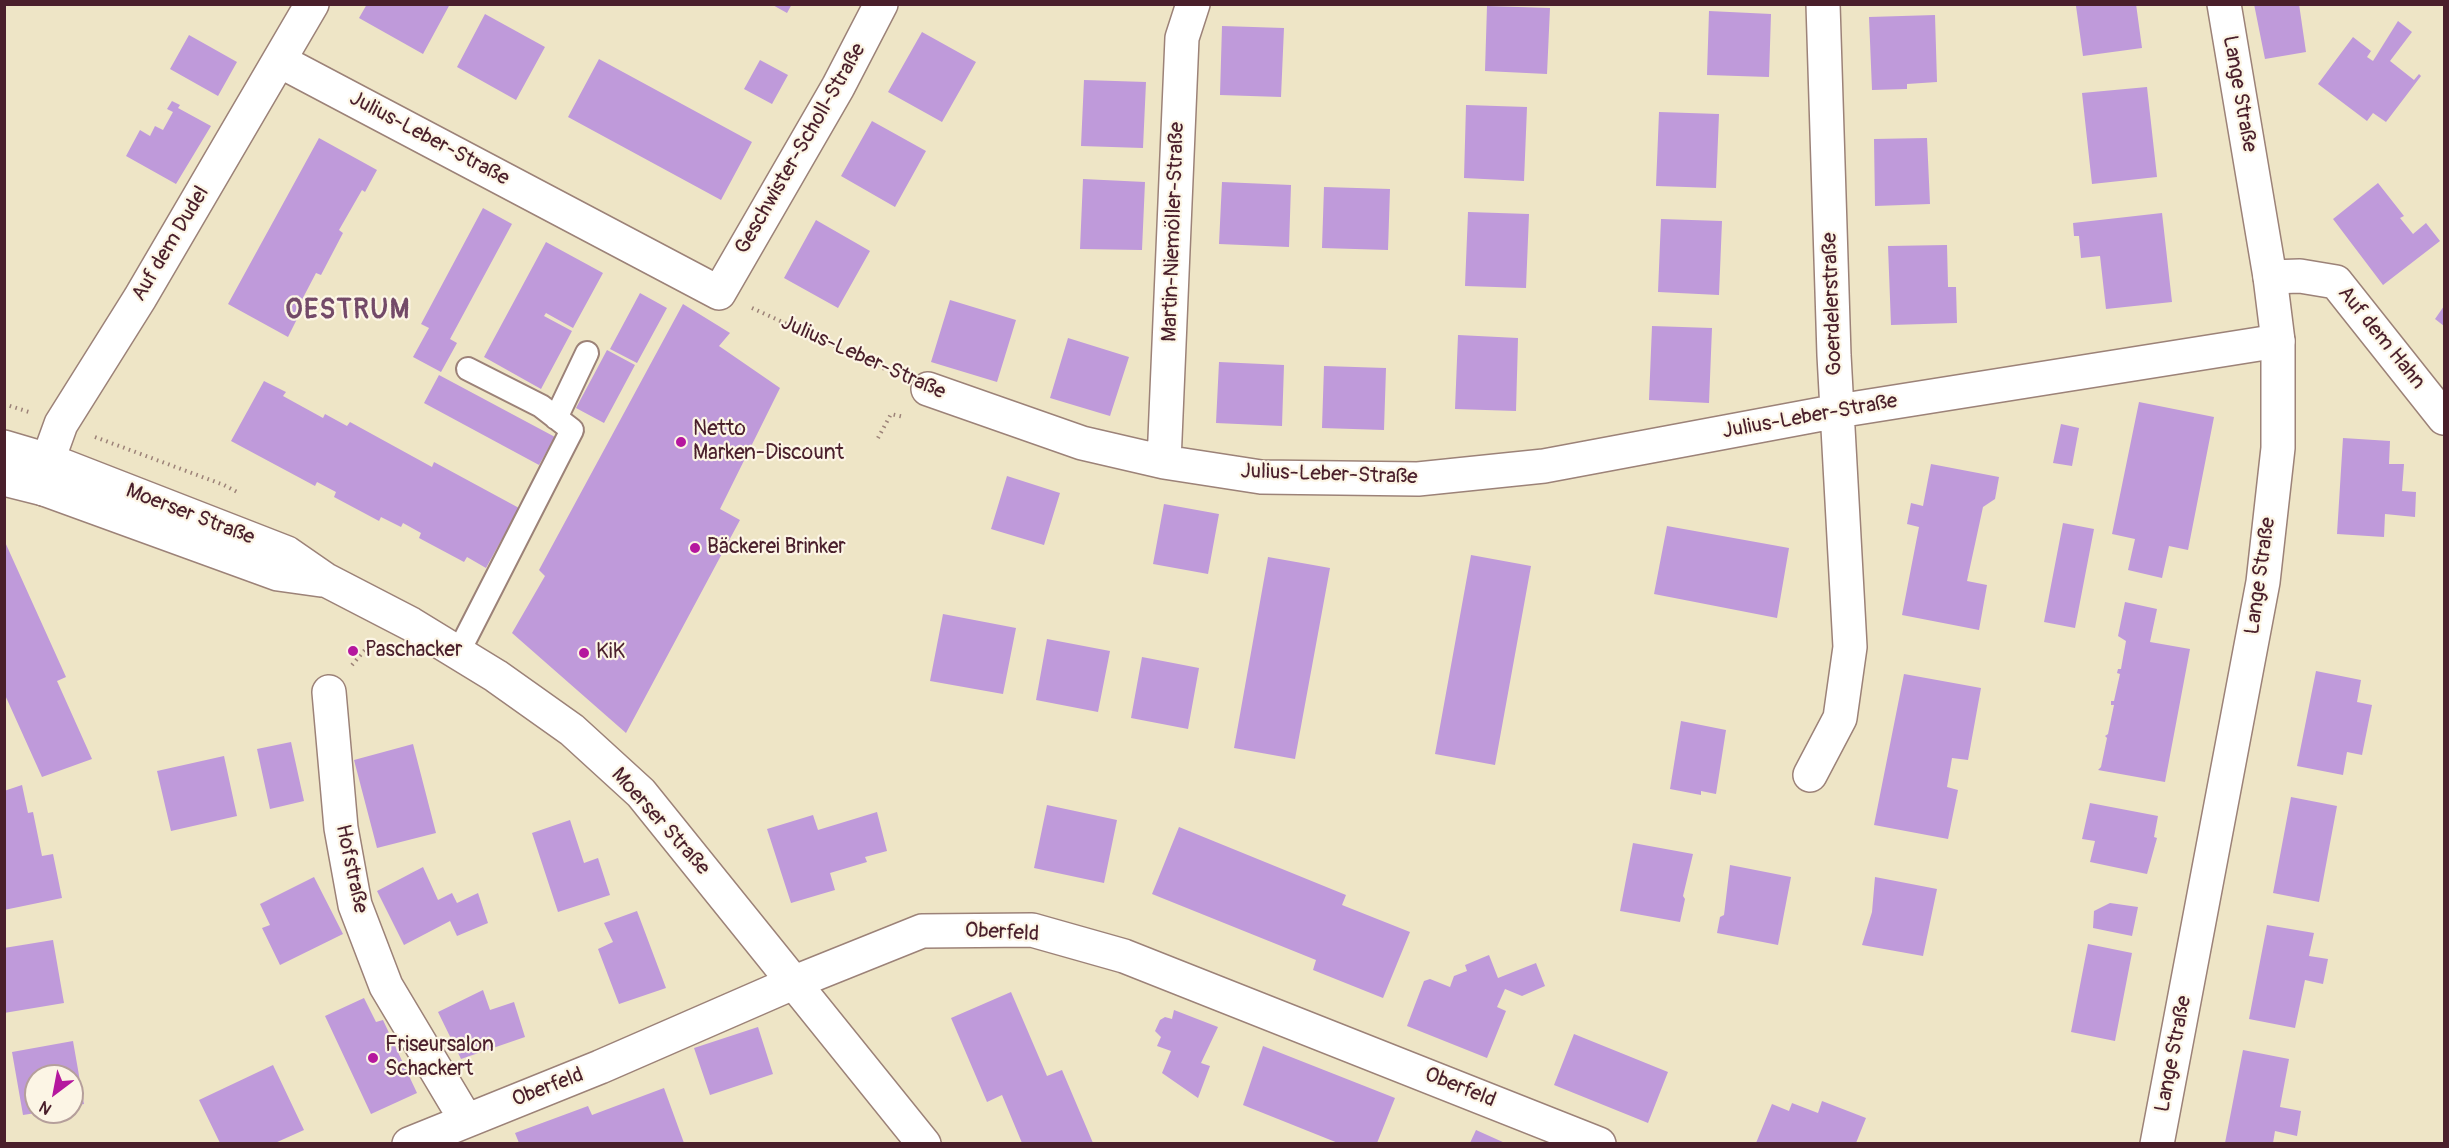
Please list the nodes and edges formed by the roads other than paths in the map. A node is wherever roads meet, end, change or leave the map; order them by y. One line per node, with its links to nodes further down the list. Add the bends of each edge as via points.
1 (312, 4): 6 (main road, Auf dem Dudel)
2 (881, 4): 8 (main road, Geschwister-Scholl-Straße, via 838,87)
3 (1192, 4): 17 (main road, Martin-Niemöller-Straße, via 1182,38)
4 (1823, 4): 13 (main road, Goerdelerstraße)
5 (2224, 4): 7 (main road, Lange Straße)
6 (280, 61): 8 (main road, Julius-Leber-Straße); 18 (main road, Auf dem Dudel, via 61,424)
7 (2270, 277): 9 (main road, Lange Straße); 15 (main road, Auf dem Hahn, via 2300,276 2336,282)
8 (719, 293)
9 (2278, 341): 13 (main road, Julius-Leber-Straße); 28 (main road, Lange Straße, via 2278,448 2263,582)
10 (587, 353): 14 (lane)
11 (468, 369): 14 (lane, via 541,405)
12 (928, 389): 17 (main road, Julius-Leber-Straße, via 1082,443)
13 (1838, 411): 17 (main road, Julius-Leber-Straße, via 1544,466 1418,479 1261,477); 22 (main road, Goerdelerstraße, via 1850,647 1840,718)
14 (556, 418): 20 (lane, via 572,430)
15 (2445, 418)
16 (4, 447): 18 (main road)
17 (1164, 462)
18 (46, 475): 19 (main road); 20 (main road, Moerser Straße, via 287,553 326,580)
19 (4, 479)
20 (458, 652): 23 (main road, Moerser Straße, via 572,730 641,793)
21 (329, 692): 24 (main road, Hofstraße, via 341,828 355,904 386,986)
22 (1810, 775)
23 (795, 982): 24 (main road, Oberfeld); 26 (main road, Moerser Straße); 27 (main road, Oberfeld, via 922,931 1032,930 1124,956)
24 (466, 1120): 25 (main road, Oberfeld)
25 (409, 1143)
26 (924, 1143)
27 (1599, 1143)
28 (2157, 1143)

